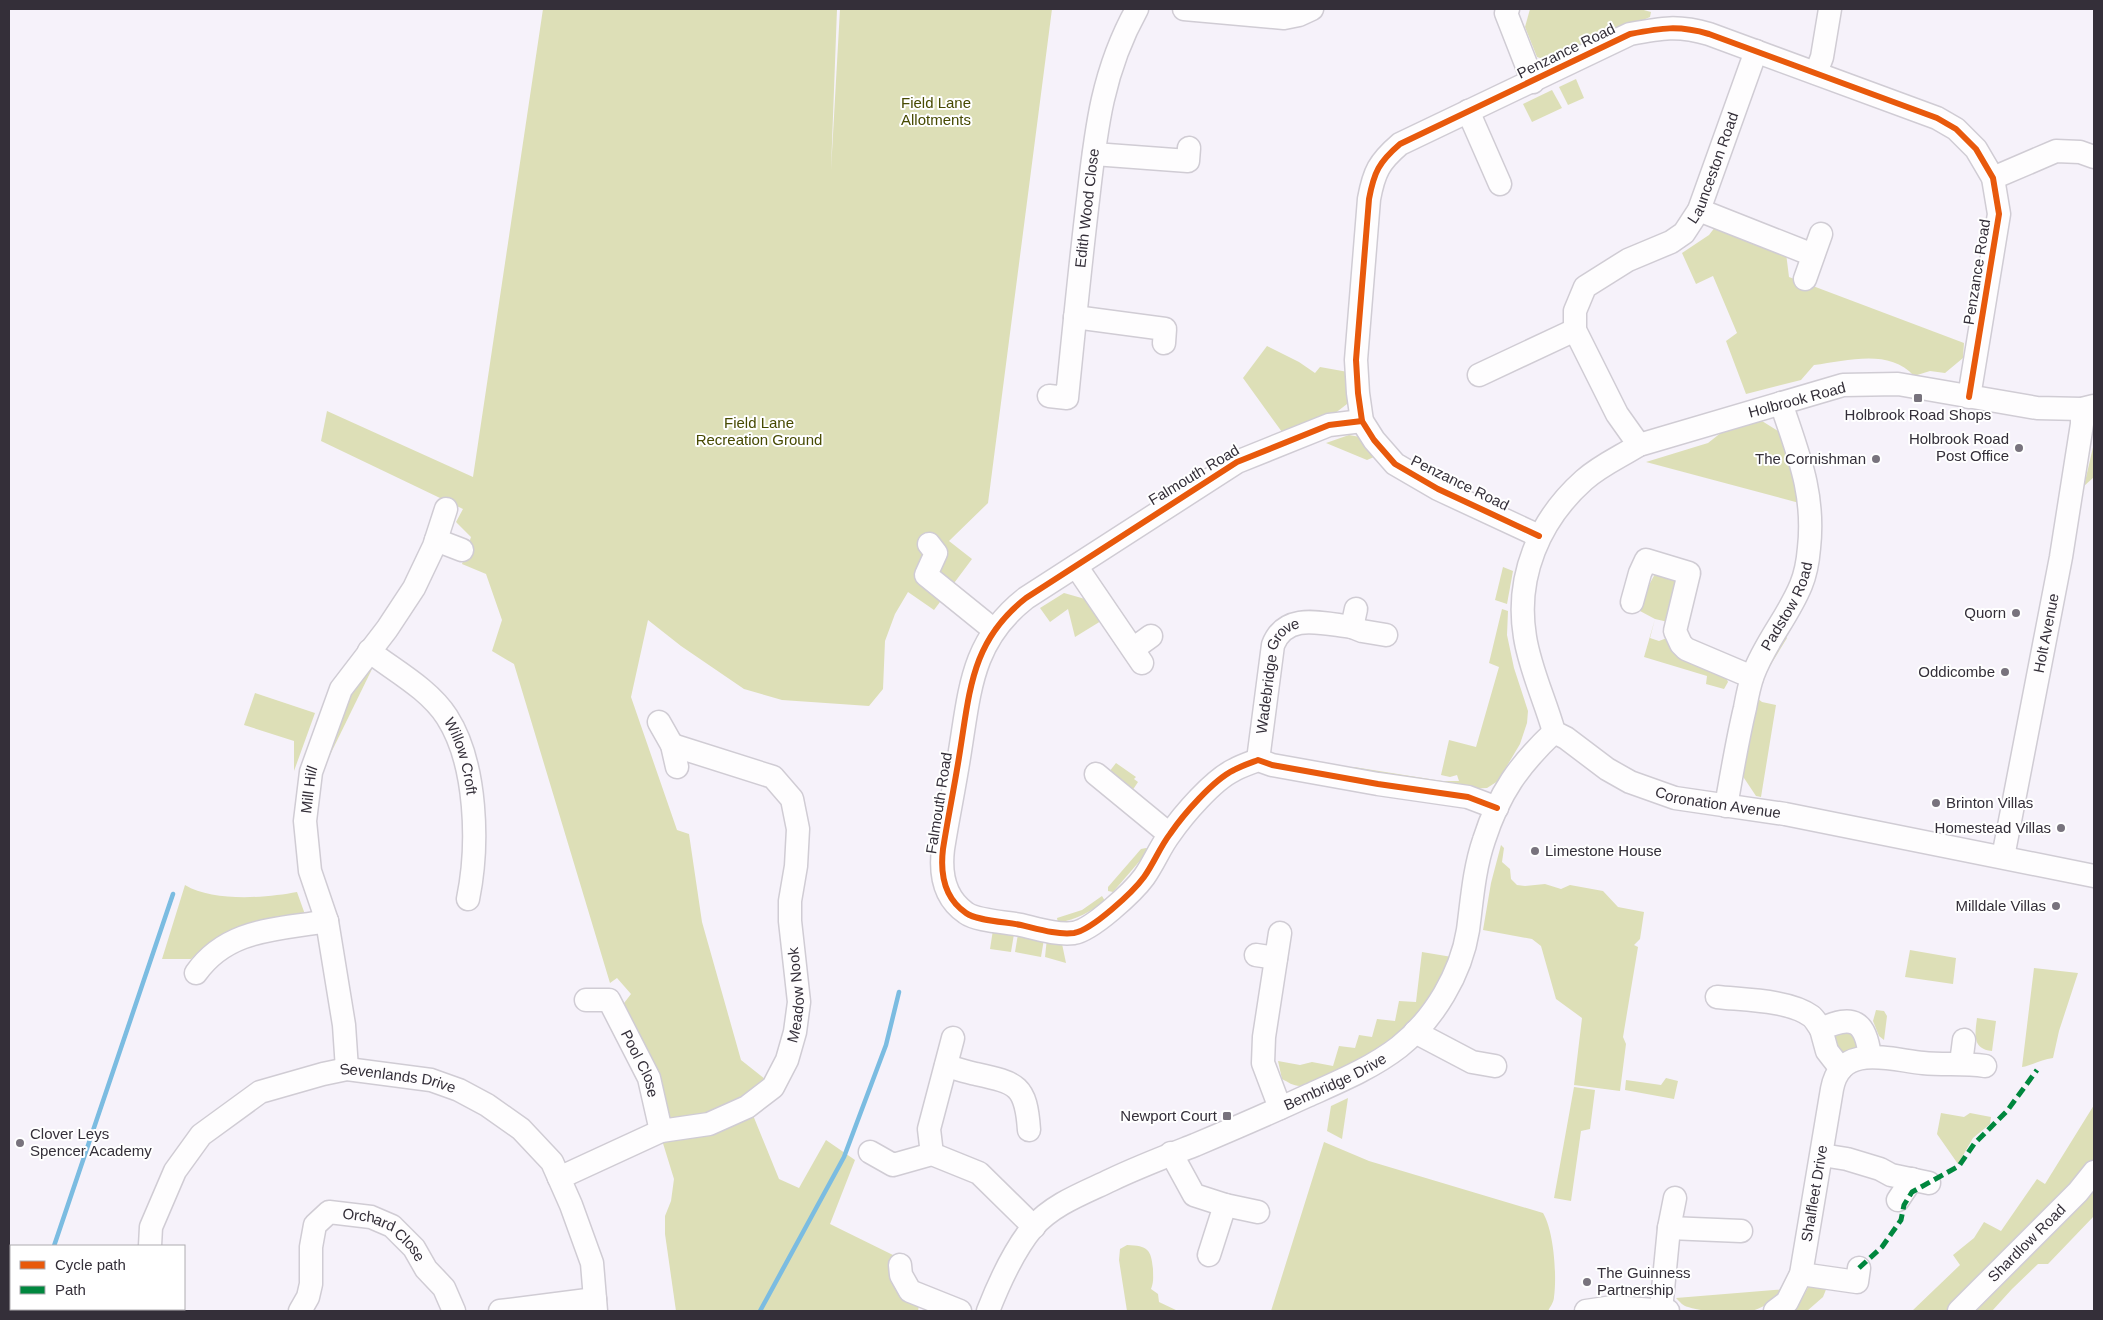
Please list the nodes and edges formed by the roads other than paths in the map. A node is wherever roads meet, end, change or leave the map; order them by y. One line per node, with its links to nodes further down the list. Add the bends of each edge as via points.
1 (1137, 9): 11 (street, Edith Wood Close, via 1107,79)
2 (1184, 9): 3 (street, via 1284,18)
3 (1312, 9)
4 (1508, 9): 8 (street, Penzance Road, via 1506,13)
5 (1830, 9): 7 (street)
6 (1756, 51): 7 (street, Penzance Road); 8 (street, Penzance Road, via 1688,28 1665,27 1630,34); 15 (street, Launceston Road)
7 (1816, 73): 13 (street, Penzance Road, via 1937,118 1956,129 1976,149)
8 (1533, 82): 9 (street, Penzance Road)
9 (1468, 111): 14 (street); 27 (street, Penzance Road, via 1400,144 1380,162 1373,178 1356,360)
10 (1190, 148): 11 (street, via 1188,161)
11 (1094, 154): 19 (street, Edith Wood Close)
12 (2094, 157): 13 (street, via 2080,152 2056,151)
13 (1993, 178): 24 (street, Penzance Road, via 2000,214)
14 (1500, 184)
15 (1699, 210): 17 (street); 20 (street, Launceston Road, via 1684,233 1671,242 1628,260 1585,287 1574,311)
16 (1821, 234): 17 (street)
17 (1813, 255): 18 (street)
18 (1805, 279)
19 (1075, 317): 21 (street, via 1165,329); 23 (street, Edith Wood Close, via 1066,398)
20 (1575, 330): 22 (street); 28 (street, via 1617,414)
21 (1164, 343)
22 (1479, 375)
23 (1049, 396)
24 (1969, 397): 25 (street, Holbrook Road, via 1898,384 1870,384 1843,385); 26 (street, Holbrook Road, via 2037,408)
25 (1781, 403): 28 (street, Holbrook Road); 40 (street, Padstow Road, via 1807,481 1812,528 1802,583 1784,620 1763,650)
26 (2088, 408): 50 (street, Holt Avenue, via 2082,424 2061,557)
27 (1362, 421): 30 (street, Penzance Road, via 1395,464 1438,489); 34 (street, Falmouth Road, via 1329,425 1237,462)
28 (1638, 445): 30 (street, Holbrook Road, via 1612,459 1585,480 1562,502)
29 (446, 509): 31 (street, Mill Hill)
30 (1539, 536): 42 (street, via 1522,599 1524,637)
31 (436, 540): 33 (street); 39 (street, Mill Hill, via 414,588)
32 (929, 544): 36 (street, via 936,553 926,575)
33 (462, 550)
34 (1076, 566): 36 (street, Falmouth Road, via 1026,598); 38 (street, via 1137,656)
35 (1632, 602): 40 (street, via 1646,560 1699,575 1676,631 1681,644)
36 (994, 630): 49 (street, Falmouth Road, via 972,680 941,866 946,889 958,908 970,916 1075,933 1093,924 1118,904 1144,877)
37 (1386, 635): 44 (street, Wadebridge Grove, via 1362,631 1354,618 1291,623 1280,632 1273,645)
38 (1151, 636)
39 (369, 651): 52 (street, Willow Croft, via 427,695 446,716 458,738 474,804 473,873); 53 (street, Mill Hill, via 341,689 311,772 305,821 309,862)
40 (1752, 677): 47 (street, Padstow Road)
41 (660, 722): 43 (street)
42 (1554, 732): 47 (street, Coronation Avenue, via 1630,782 1675,798); 48 (street, Bembridge Drive, via 1528,756)
43 (672, 745): 45 (street); 71 (street, Meadow Nook, via 774,777 792,799 798,830 790,921 799,1002 787,1060 773,1087 747,1106 709,1124)
44 (1258, 760): 48 (street, via 1378,784 1468,797); 49 (street, Falmouth Road, via 1233,770 1211,787)
45 (678, 767)
46 (1097, 782): 49 (street)
47 (1726, 806): 50 (street, Coronation Avenue, via 1785,814)
48 (1497, 808): 59 (street, Bembridge Drive, via 1484,840 1474,881 1468,932 1455,975 1433,1011)
49 (1170, 834)
50 (2003, 857): 51 (street, Coronation Avenue)
51 (2094, 876)
52 (468, 899)
53 (327, 921): 55 (street, via 250,933 222,946 204,961); 67 (street, Mill Hill, via 344,1025)
54 (1280, 933): 69 (street, via 1266,956 1263,1063)
55 (196, 973)
56 (1717, 997): 58 (street, via 1796,1009 1811,1017)
57 (586, 1000): 71 (street, Pool Close, via 615,996 649,1078)
58 (1821, 1029): 62 (street, via 1838,1022 1856,1022 1868,1039); 68 (street, via 1826,1051)
59 (1415, 1032): 65 (street, via 1472,1062); 69 (street, Bembridge Drive, via 1398,1048 1350,1077)
60 (953, 1038): 64 (street)
61 (1964, 1040): 63 (street)
62 (1870, 1056): 63 (street, via 1926,1063); 68 (street)
63 (1961, 1063): 66 (street)
64 (946, 1066): 70 (street, via 1014,1084 1026,1105); 74 (street, via 929,1129)
65 (1495, 1066)
66 (1985, 1066)
67 (347, 1069): 77 (street, Sevenlands Drive, via 431,1080 459,1090 521,1129 552,1162); 85 (street, Sevenlands Drive, via 260,1092 201,1135 175,1171 151,1227)
68 (1841, 1069): 75 (street, Shalfleet Drive, via 1833,1082)
69 (1280, 1108): 73 (street, Bembridge Drive)
70 (1029, 1130)
71 (661, 1132): 77 (street, Meadow Nook)
72 (870, 1152): 74 (street, via 893,1165)
73 (1171, 1153): 80 (street, via 1194,1194); 82 (street, Bembridge Drive, via 1077,1196)
74 (932, 1154): 82 (street, via 979,1173)
75 (1822, 1155): 79 (street, via 1920,1181); 89 (street, Shalfleet Drive)
76 (2094, 1172): 99 (street, Shardlow Road)
77 (559, 1178): 90 (street, Sevenlands Drive, via 592,1263)
78 (1675, 1198): 83 (street)
79 (1898, 1200)
80 (1225, 1204): 81 (street); 86 (street)
81 (1258, 1212)
82 (1034, 1226): 95 (street, Bembridge Drive, via 1012,1258)
83 (1669, 1228): 84 (street); 97 (street)
84 (1742, 1231)
85 (150, 1245)
86 (1209, 1254)
87 (900, 1265): 94 (street, via 901,1275 910,1291)
88 (1860, 1268): 89 (street, via 1857,1282)
89 (1801, 1274): 98 (street, Shalfleet Drive, via 1787,1302)
90 (595, 1305): 93 (street)
91 (300, 1311): 92 (street, Orchard Close, via 311,1284 310,1247 315,1225 329,1212 371,1218 392,1226 414,1248 426,1269 444,1288)
92 (454, 1311)
93 (500, 1311)
94 (960, 1311)
95 (988, 1311)
96 (1586, 1311): 97 (street, via 1613,1307)
97 (1665, 1311)
98 (1775, 1311)
99 (1959, 1311)

